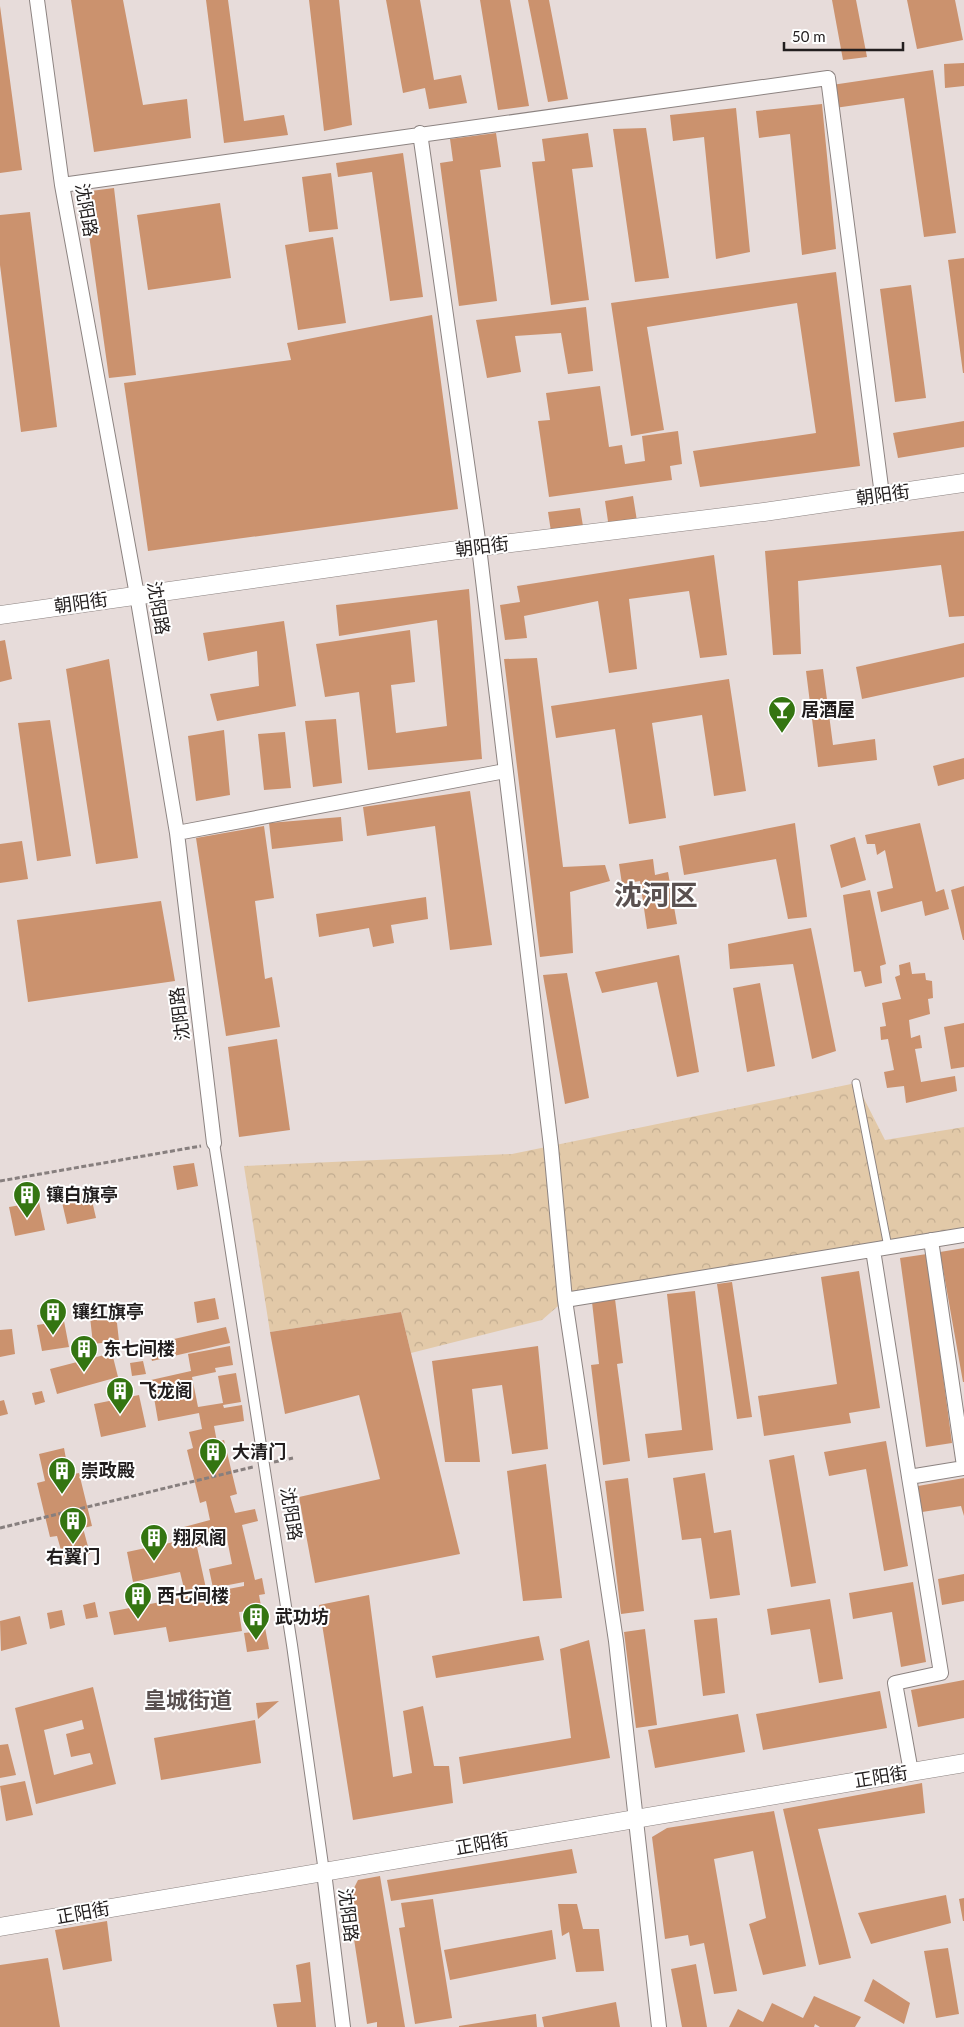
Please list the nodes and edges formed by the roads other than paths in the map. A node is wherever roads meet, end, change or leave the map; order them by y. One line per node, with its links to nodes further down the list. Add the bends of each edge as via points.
1 (37, 0): 3 (street, 沈阳路)
2 (420, 133): 3 (street); 5 (street, via 828,78); 6 (street)
3 (62, 184): 7 (street, 沈阳路)
4 (964, 483): 5 (street, 朝阳街)
5 (882, 495): 6 (street, 朝阳街)
6 (479, 547): 7 (street, 朝阳街); 9 (street)
7 (137, 595): 8 (street, 朝阳街); 10 (street, 沈阳路)
8 (0, 615)
9 (505, 771): 10 (street); 17 (street, via 551,1147)
10 (176, 833): 12 (street, 沈阳路)
11 (856, 1083): 15 (lane)
12 (214, 1143): 23 (street, 沈阳路)
13 (964, 1235): 14 (street)
14 (931, 1240): 15 (street); 18 (street)
15 (888, 1246): 16 (street)
16 (873, 1250): 17 (street); 19 (street)
17 (565, 1300): 22 (street, via 616,1640)
18 (964, 1467): 19 (street)
19 (908, 1477): 21 (street, via 941,1673 895,1683)
20 (964, 1763): 21 (street, 正阳街)
21 (911, 1772): 22 (street, 正阳街)
22 (637, 1818): 23 (street, 正阳街); 26 (street)
23 (324, 1872): 24 (street, 正阳街); 25 (street, 沈阳路)
24 (0, 1926)
25 (343, 2027)
26 (659, 2027)

